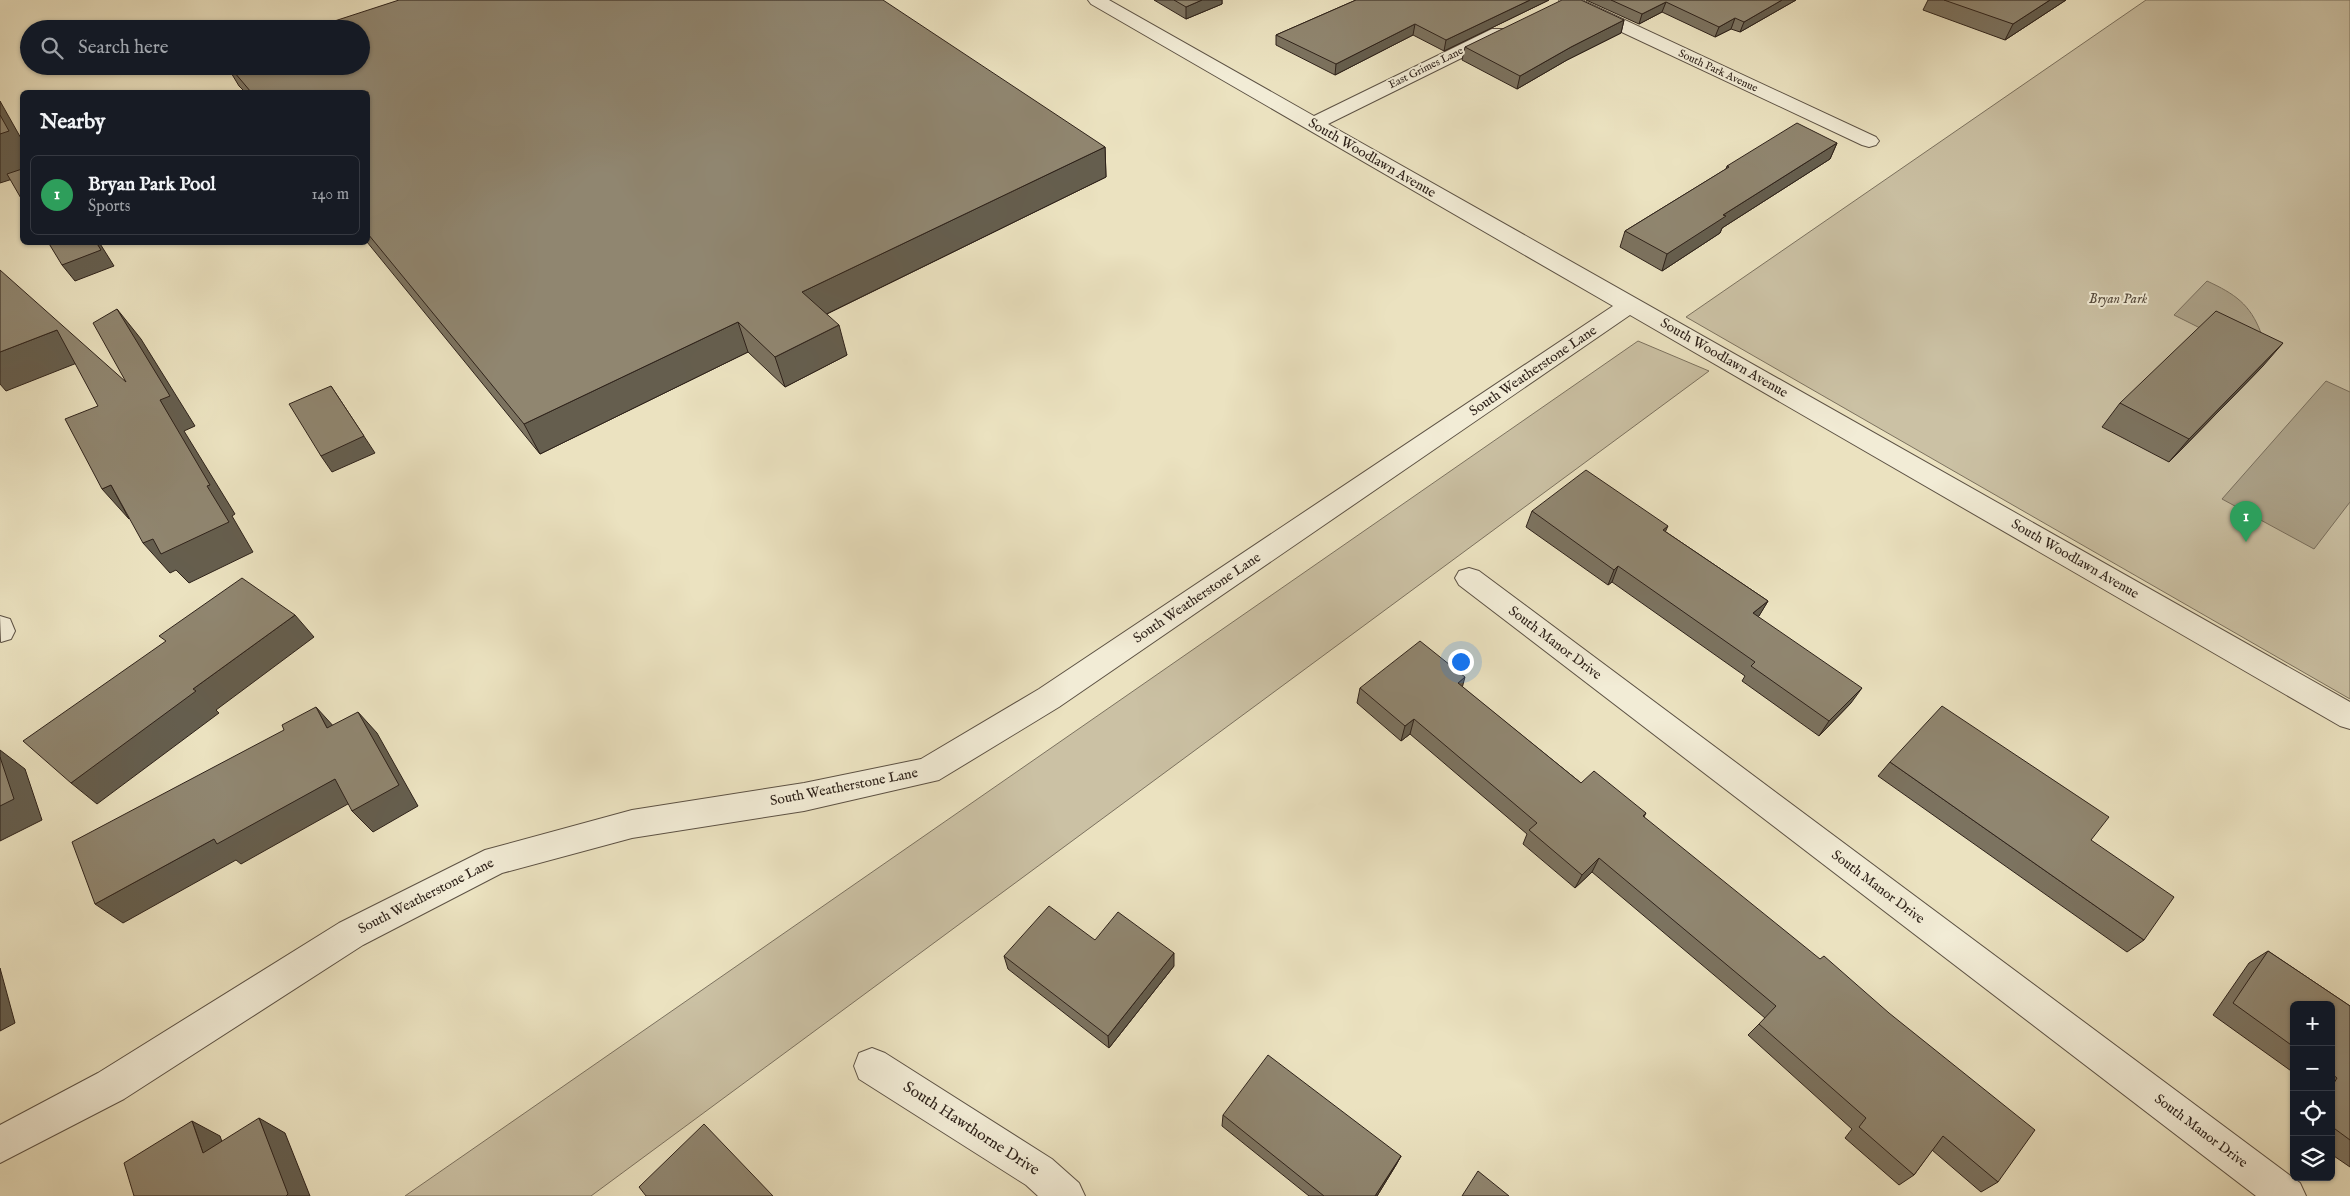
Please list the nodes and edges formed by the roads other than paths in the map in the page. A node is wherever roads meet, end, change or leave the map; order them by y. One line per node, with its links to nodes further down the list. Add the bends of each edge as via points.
1 (1097, 0): 5 (street, South Woodlawn Avenue)
2 (1567, 0): 3 (street); 6 (street, South Park Avenue)
3 (1549, 8)
4 (1514, 26): 5 (street, East Grimes Lane)
5 (1312, 124): 7 (street, South Woodlawn Avenue)
6 (1869, 142)
7 (1631, 304): 9 (street, South Woodlawn Avenue); 11 (street, South Weatherstone Lane, via 1049,698 928,770 804,797 632,824 496,860 351,934 111,1086)
8 (1469, 578): 13 (street, South Manor Drive)
9 (2350, 717)
10 (872, 1066): 12 (street, South Hawthorne Drive, via 1039,1172)
11 (0, 1145)
12 (1066, 1196)
13 (2287, 1196)

